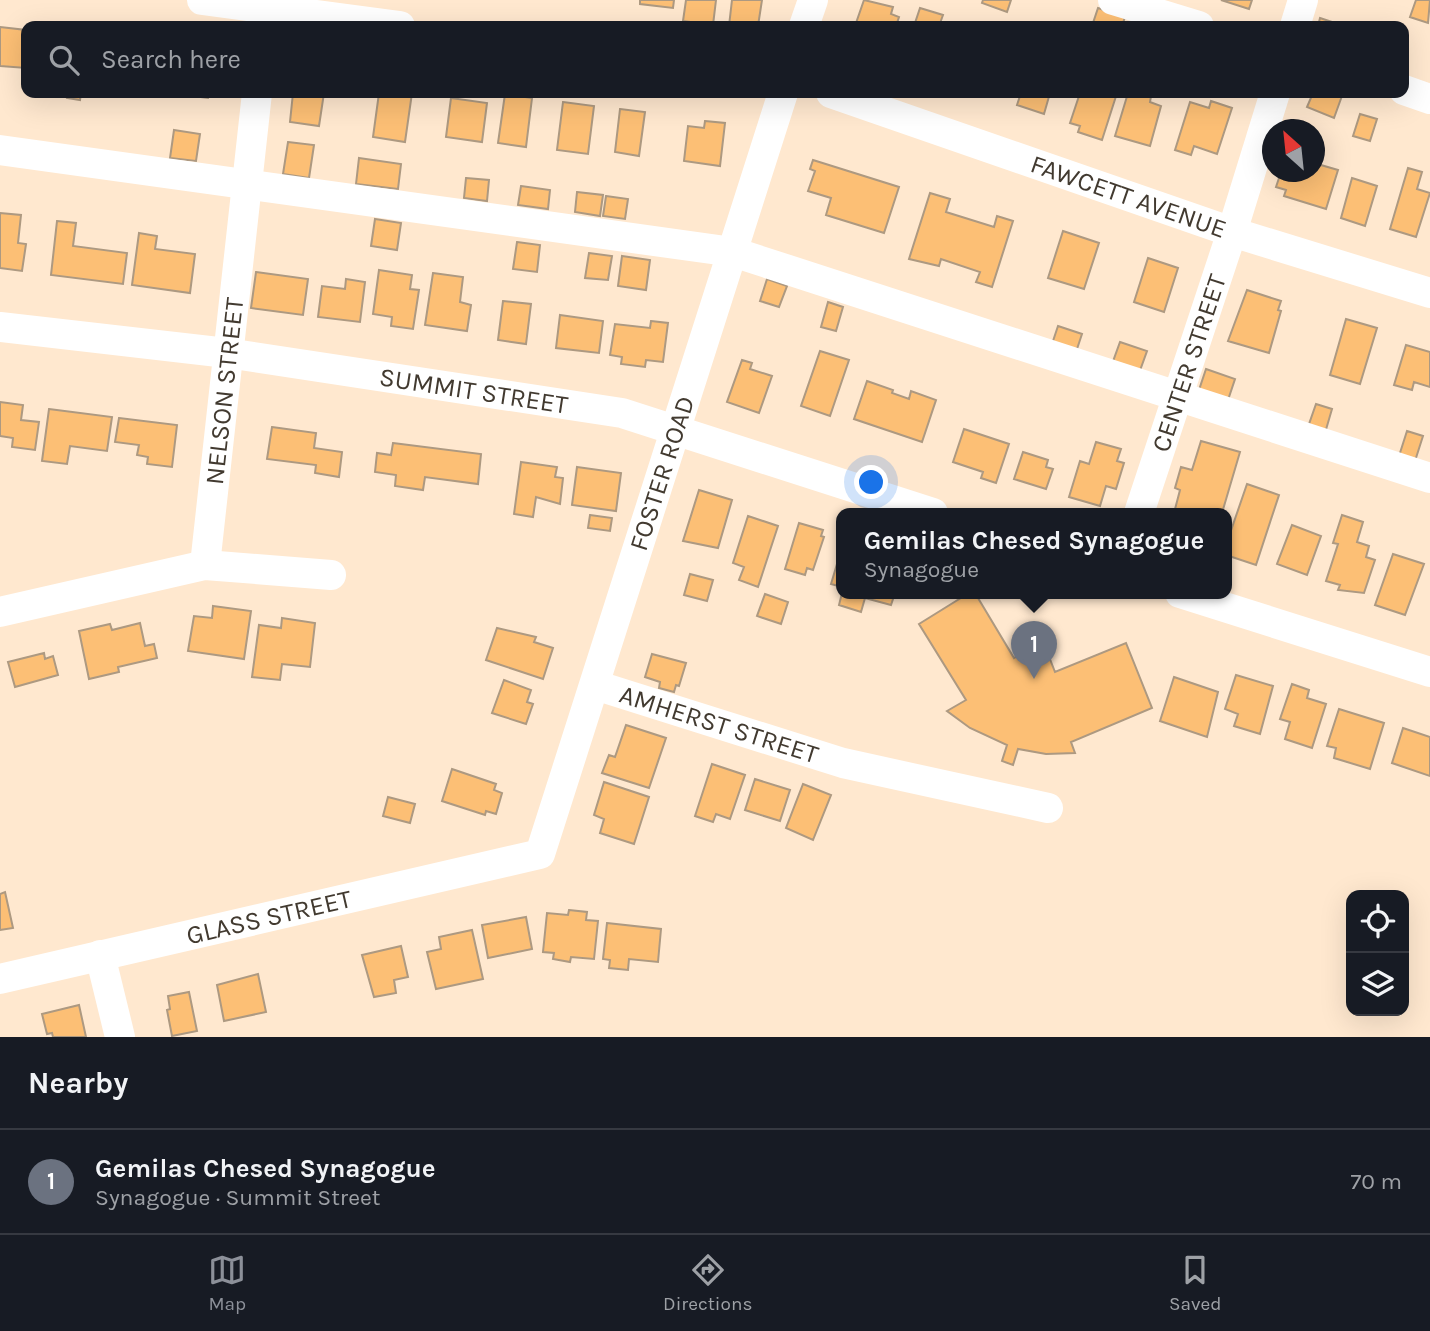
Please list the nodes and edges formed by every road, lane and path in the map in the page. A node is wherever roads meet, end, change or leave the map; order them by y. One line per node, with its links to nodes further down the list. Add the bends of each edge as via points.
1 (202, 0): 5 (street)
2 (813, 0): 7 (street)
3 (1113, 0): 8 (street)
4 (1303, 0): 9 (street)
5 (267, 12): 6 (street)
6 (352, 21)
7 (806, 21)
8 (1182, 21)
9 (1297, 21)
10 (1409, 92): 15 (street)
11 (256, 98): 17 (street, NELSON STREET)
12 (781, 98): 19 (street, FOSTER ROAD)
13 (845, 98): 18 (street, FAWCETT AVENUE)
14 (1273, 98): 18 (street, CENTER STREET)
15 (1430, 99)
16 (0, 150): 17 (street)
17 (247, 184): 19 (street); 22 (street, NELSON STREET)
18 (1232, 232): 20 (street, FAWCETT AVENUE); 23 (street, CENTER STREET)
19 (733, 252): 23 (street); 24 (street, FOSTER ROAD)
20 (1430, 293)
21 (0, 327): 22 (street, SUMMIT STREET)
22 (227, 354): 24 (street, SUMMIT STREET, via 622,413); 28 (street, NELSON STREET)
23 (1177, 396): 25 (street); 27 (street, CENTER STREET)
24 (676, 428): 26 (street, SUMMIT STREET); 33 (street, FOSTER ROAD)
25 (1430, 478)
26 (918, 508)
27 (1141, 508)
28 (205, 565): 29 (street); 31 (street)
29 (331, 575)
30 (1199, 599): 32 (street)
31 (0, 612)
32 (1430, 672)
33 (595, 685): 34 (street, AMHERST STREET, via 843,763); 35 (street, FOSTER ROAD)
34 (1048, 808)
35 (541, 855): 36 (street, GLASS STREET)
36 (100, 955): 37 (street, GLASS STREET); 38 (street)
37 (0, 979)
38 (120, 1037)

